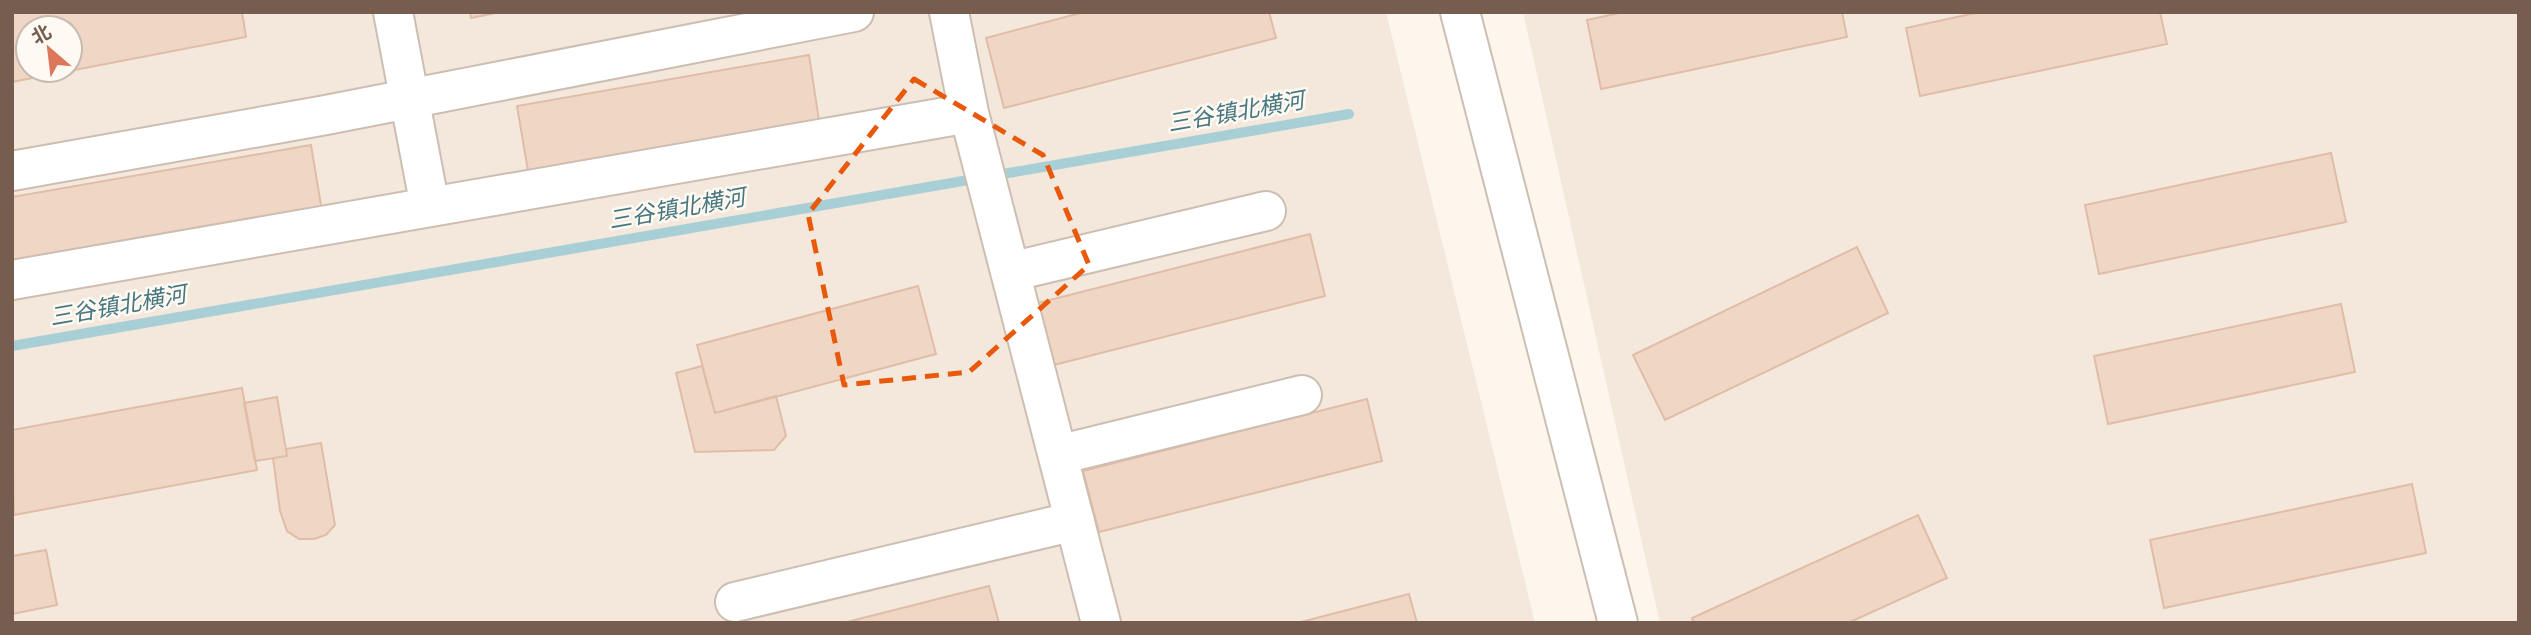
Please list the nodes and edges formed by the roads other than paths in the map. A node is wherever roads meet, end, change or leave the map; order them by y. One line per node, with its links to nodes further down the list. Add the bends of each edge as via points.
1 (393, 12): 5 (street)
2 (854, 12): 5 (street)
3 (949, 12): 6 (street)
4 (1460, 12): 17 (street)
5 (409, 97): 7 (street); 8 (street)
6 (969, 113): 8 (street); 10 (street)
7 (12, 171)
8 (429, 207): 11 (street)
9 (1266, 211): 10 (street)
10 (1010, 272): 13 (street)
11 (12, 280)
12 (1302, 395): 13 (street)
13 (1058, 455): 14 (street)
14 (1074, 521): 15 (street); 16 (street)
15 (735, 602)
16 (1101, 623)
17 (1618, 623)

